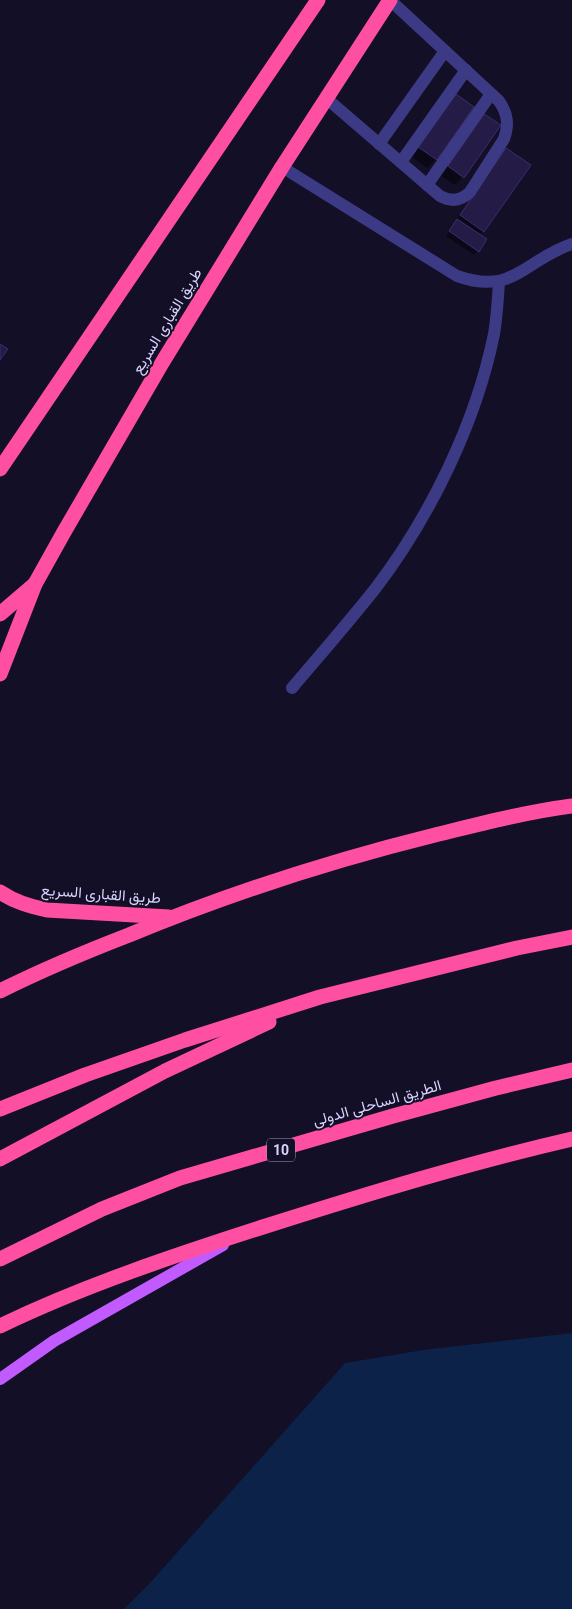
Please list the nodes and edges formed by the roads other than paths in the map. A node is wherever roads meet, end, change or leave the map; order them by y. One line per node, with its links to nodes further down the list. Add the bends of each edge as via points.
1 (318, 0): 13 (highway)
2 (390, 0): 3 (lane); 6 (highway, طريق القبارى السريع)
3 (445, 51): 4 (lane); 7 (lane)
4 (466, 70): 5 (lane); 8 (lane)
5 (491, 94): 10 (lane); 10 (lane, via 505,110 507,130 470,192 465,197 452,200 440,196)
6 (326, 98): 7 (lane); 9 (highway, طريق القبارى السريع)
7 (379, 144): 8 (lane)
8 (401, 162): 10 (lane)
9 (282, 167): 12 (lane, via 457,276 472,281); 14 (highway, طريق القبارى السريع, via 162,363)
10 (427, 185)
11 (572, 244): 12 (lane)
12 (499, 281): 17 (lane, via 494,333 482,379 467,423 427,509 386,573)
13 (2, 463)
14 (35, 584): 15 (highway); 16 (highway, طريق القبارى السريع)
15 (0, 614)
16 (0, 674)
17 (292, 688)
18 (572, 806): 20 (highway, via 406,842 265,884)
19 (0, 892): 20 (highway, طريق القبارى السريع, via 12,900 47,910)
20 (173, 917): 22 (highway)
21 (572, 938): 23 (highway, via 517,948)
22 (0, 991)
23 (320, 997): 25 (highway, via 185,1040); 27 (highway, via 165,1071)
24 (572, 1070): 29 (highway, الطريق الساحلى الدولى / 10, via 393,1116 180,1178 102,1209)
25 (0, 1109)
26 (572, 1138): 28 (highway, via 369,1193)
27 (0, 1159)
28 (240, 1235): 30 (highway, via 98,1283); 31 (main road, via 54,1341)
29 (0, 1259)
30 (0, 1326)
31 (0, 1379)

